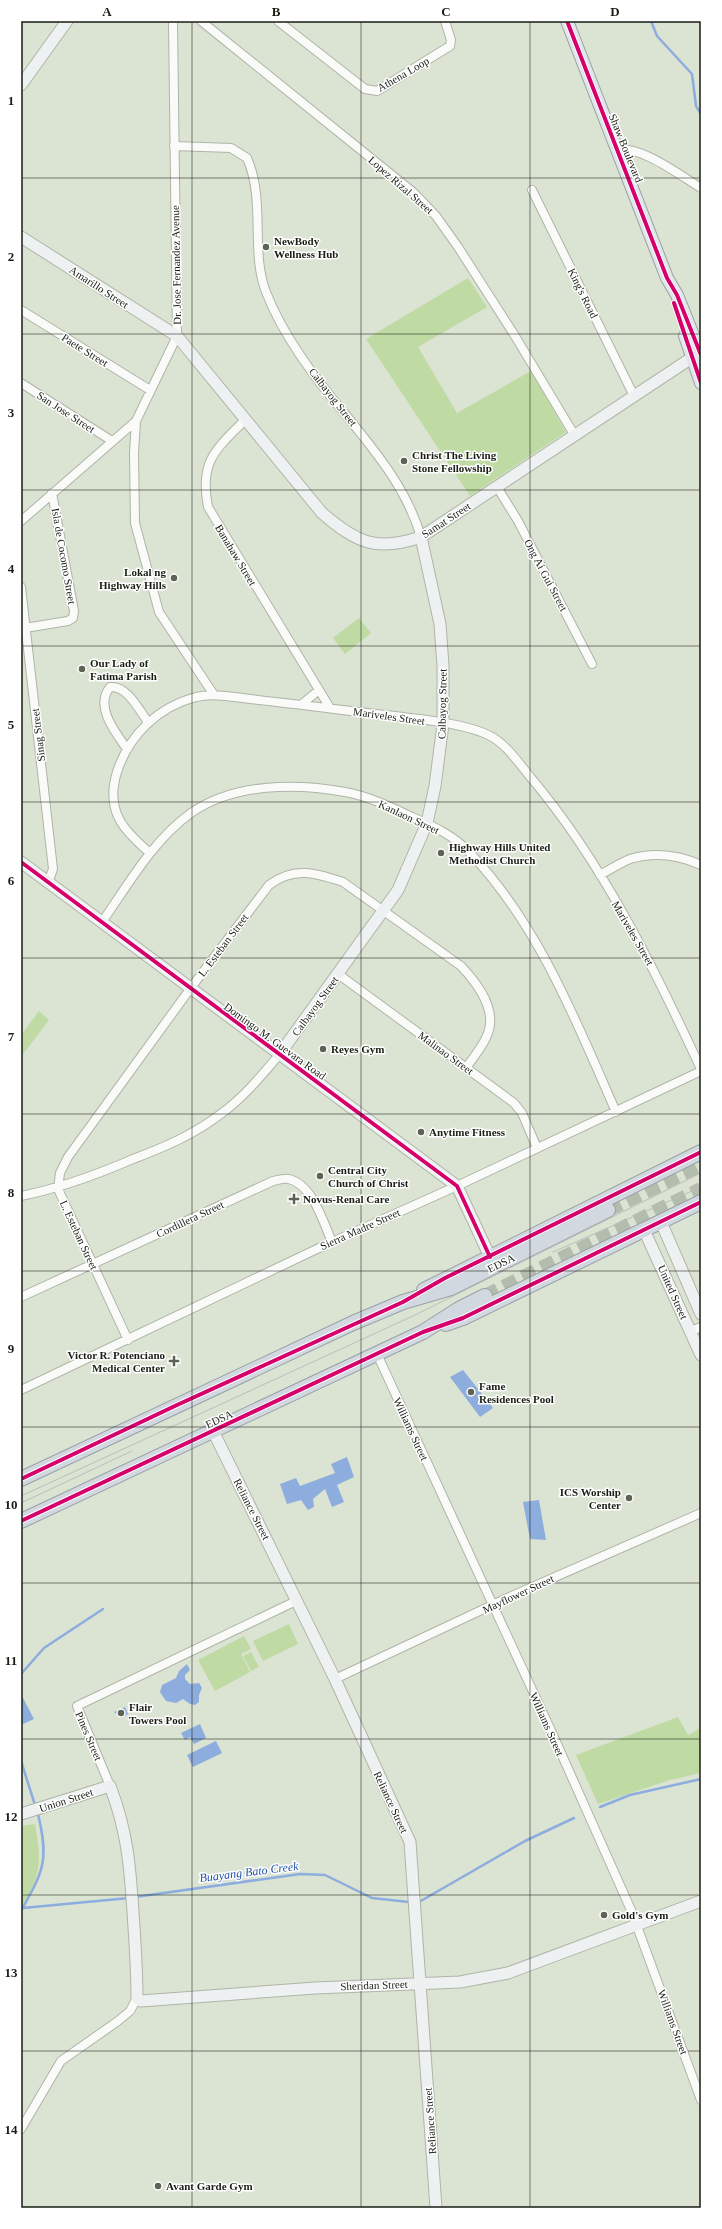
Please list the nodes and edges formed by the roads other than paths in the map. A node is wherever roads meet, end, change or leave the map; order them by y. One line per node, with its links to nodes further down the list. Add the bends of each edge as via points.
1 (67, 21): 7 (street)
2 (173, 21): 8 (street, Dr. Jose Fernandez Avenue)
3 (201, 21): 22 (street, Lopez Rizal Street, via 413,192 436,216 515,336)
4 (278, 21): 5 (street, Athena Loop, via 365,90 371,91 377,91 450,46 451,40)
5 (445, 21)
6 (567, 21): 9 (main road, Shaw Boulevard)
7 (21, 85)
8 (174, 146): 14 (street, Dr. Jose Fernandez Avenue); 27 (street, Calbayog Street, via 231,148 247,158 256,186 260,271 266,292 293,344 310,370 378,453 410,505)
9 (618, 150): 10 (street, via 625,148 638,152); 15 (main road, Shaw Boulevard, via 669,282 677,295)
10 (701, 188)
11 (532, 190): 19 (street, King's Road)
12 (22, 240): 14 (street, Amarillo Street)
13 (21, 310): 18 (street, Paete Street)
14 (177, 336): 18 (street, Dr. Jose Fernandez Avenue); 20 (street, Samat Street)
15 (697, 356): 17 (main road, Shaw Boulevard); 19 (street, Samat Street)
16 (21, 383): 23 (street, San Jose Street)
17 (701, 383)
18 (150, 390): 21 (street, Dr. Jose Fernandez Avenue)
19 (634, 396): 22 (street, Samat Street)
20 (246, 419): 27 (street, Samat Street, via 322,513 343,530 358,539 380,545 400,544); 31 (street, Banahaw Street, via 210,458 206,486 208,508)
21 (136, 421): 23 (street); 32 (street, Dr. Jose Fernandez Avenue, via 135,523 156,604 167,627)
22 (575, 436): 24 (street, Samat Street)
23 (112, 441): 25 (street)
24 (497, 486): 27 (street, Samat Street); 30 (street, Ong Ai Gui Street, via 518,521)
25 (52, 493): 26 (street); 29 (street, Isla de Cocomo Street, via 74,611 68,621)
26 (21, 521)
27 (421, 537): 36 (street, Calbayog Street, via 440,624)
28 (21, 587): 29 (street, Sinag Street)
29 (25, 628): 43 (street, Sinag Street, via 53,869)
30 (592, 664)
31 (319, 690): 33 (street); 34 (street, Banahaw Street)
32 (214, 695): 33 (street, Mariveles Street); 35 (street, Mariveles Street, via 198,696 183,701)
33 (302, 704): 34 (street, Mariveles Street)
34 (330, 708): 36 (street, Mariveles Street)
35 (148, 722): 37 (street, Mariveles Street); 37 (street, via 123,690 117,686 110,687 104,700 108,721)
36 (443, 724): 38 (street, Calbayog Street); 42 (street, Mariveles Street, via 491,736 502,745 551,802)
37 (127, 749): 39 (street, Mariveles Street, via 115,780 116,814 128,834)
38 (427, 823): 39 (street, Kanlaon Street, via 347,792 278,787 240,793 206,804 186,816); 44 (street, Calbayog Street, via 398,890); 51 (street, Kanlaon Street, via 454,838 471,853 512,906 565,1000)
39 (150, 853): 45 (street, Kanlaon Street)
40 (21, 862): 43 (street, Domingo M. Guevara Road)
41 (701, 865): 42 (street, via 680,857 664,855 630,859)
42 (600, 875): 50 (street, Mariveles Street, via 656,972)
43 (48, 883): 45 (street, Domingo M. Guevara Road)
44 (384, 910): 46 (street, Calbayog Street); 47 (street, L. Esteban Street, via 343,882 324,876 295,873 279,877 269,885); 49 (street, L. Esteban Street, via 461,966 472,977 484,997 489,1029)
45 (102, 922): 47 (street, Domingo M. Guevara Road)
46 (338, 974): 48 (street, Calbayog Street); 49 (street, Malinao Street)
47 (190, 989): 48 (street, Domingo M. Guevara Road); 55 (street, L. Esteban Street, via 68,1157 60,1173)
48 (279, 1054): 54 (street, Domingo M. Guevara Road); 55 (street, Calbayog Street, via 240,1098 204,1127 174,1143)
49 (466, 1068): 52 (street, Malinao Street, via 514,1103 522,1113)
50 (701, 1070): 51 (street, Sierra Madre Street)
51 (616, 1112): 52 (street, Sierra Madre Street)
52 (537, 1148): 54 (street, Sierra Madre Street)
53 (701, 1152): 64 (highway)
54 (457, 1186): 62 (street, Sierra Madre Street); 64 (street, Domingo M. Guevara Road)
55 (58, 1188): 56 (street, Calbayog Street); 65 (street, L. Esteban Street)
56 (21, 1196)
57 (701, 1202): 59 (highway)
58 (608, 1210): 68 (highway, EDSA, via 451,1288)
59 (661, 1222): 60 (highway); 61 (street, United Street)
60 (644, 1230): 63 (street, United Street); 71 (highway, via 463,1318)
61 (667, 1236): 63 (street, via 658,1238); 69 (street, United Street)
62 (332, 1242): 65 (street, Cordillera Street, via 314,1203 301,1185 288,1179 273,1180); 72 (street, Sierra Madre Street)
63 (651, 1244): 70 (street, United Street)
64 (490, 1257): 68 (highway, via 445,1278)
65 (92, 1264): 67 (street, Cordillera Street); 72 (street, L. Esteban Street)
66 (485, 1296): 71 (highway, EDSA)
67 (21, 1297)
68 (403, 1302): 77 (highway, EDSA)
69 (701, 1314)
70 (696, 1329): 74 (street, United Street)
71 (423, 1332): 73 (highway, EDSA)
72 (128, 1340): 75 (street, Sierra Madre Street)
73 (377, 1354): 76 (highway, EDSA); 81 (street, Williams Street)
74 (701, 1355)
75 (21, 1390)
76 (213, 1431): 79 (highway, EDSA); 80 (street, Reliance Street)
77 (21, 1479)
78 (701, 1513): 81 (street, Mayflower Street)
79 (21, 1521)
80 (296, 1601): 82 (street, Reliance Street); 83 (street, Pines Street, via 77,1706)
81 (492, 1606): 82 (street, Mayflower Street); 86 (street, Williams Street, via 553,1735)
82 (335, 1678): 87 (street, Reliance Street, via 410,1842)
83 (110, 1786): 84 (street, Union Street); 88 (street, Pines Street, via 121,1812 126,1833)
84 (21, 1814)
85 (701, 1901): 86 (street, Sheridan Street)
86 (637, 1925): 87 (street, Sheridan Street, via 508,1973 460,1982); 89 (street, Williams Street)
87 (421, 1984): 88 (street, Sheridan Street, via 315,1988); 91 (street, Reliance Street)
88 (139, 2000): 90 (street, via 131,2017 58,2067)
89 (701, 2100)
90 (21, 2129)
91 (436, 2208)

